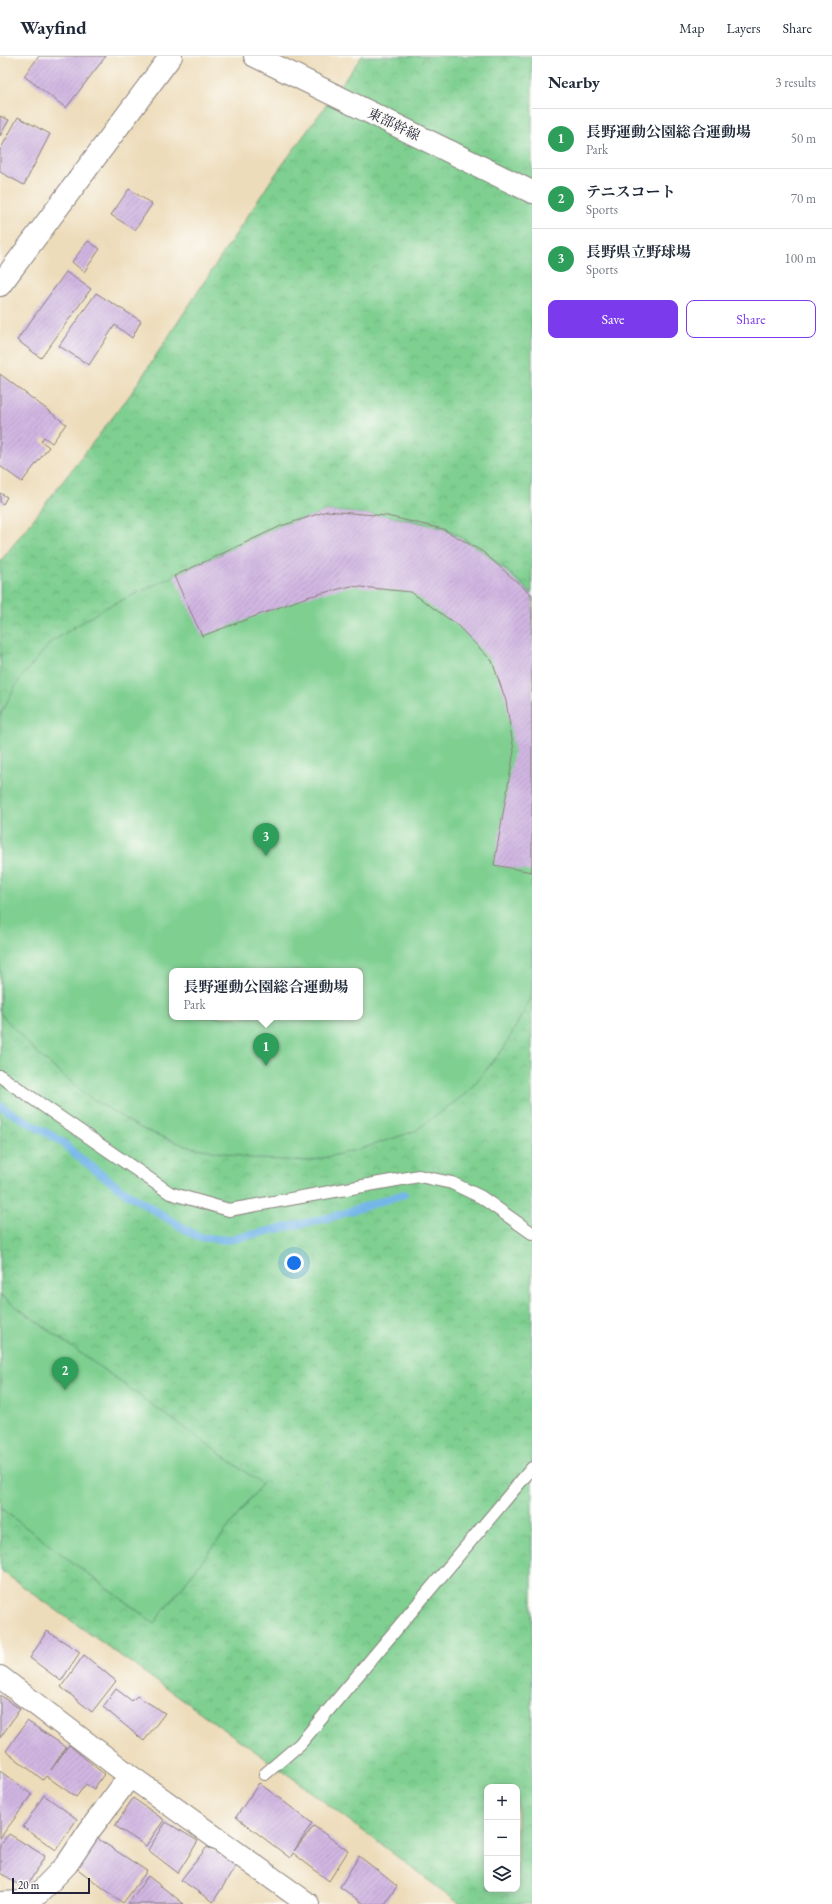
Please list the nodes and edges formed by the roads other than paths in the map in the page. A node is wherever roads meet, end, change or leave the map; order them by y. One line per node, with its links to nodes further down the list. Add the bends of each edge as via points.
1 (171, 56): 4 (street)
2 (255, 56): 3 (street, 東部幹線)
3 (532, 192)
4 (0, 285)
5 (0, 1076): 6 (lane, via 170,1193 229,1210 419,1176 452,1183 481,1197)
6 (532, 1233)
7 (532, 1468): 9 (lane, via 300,1744)
8 (0, 1677): 10 (street)
9 (265, 1774)
10 (130, 1776): 11 (street, via 67,1864 39,1893 20,1902); 12 (street)
11 (0, 1903)
12 (308, 1904)

